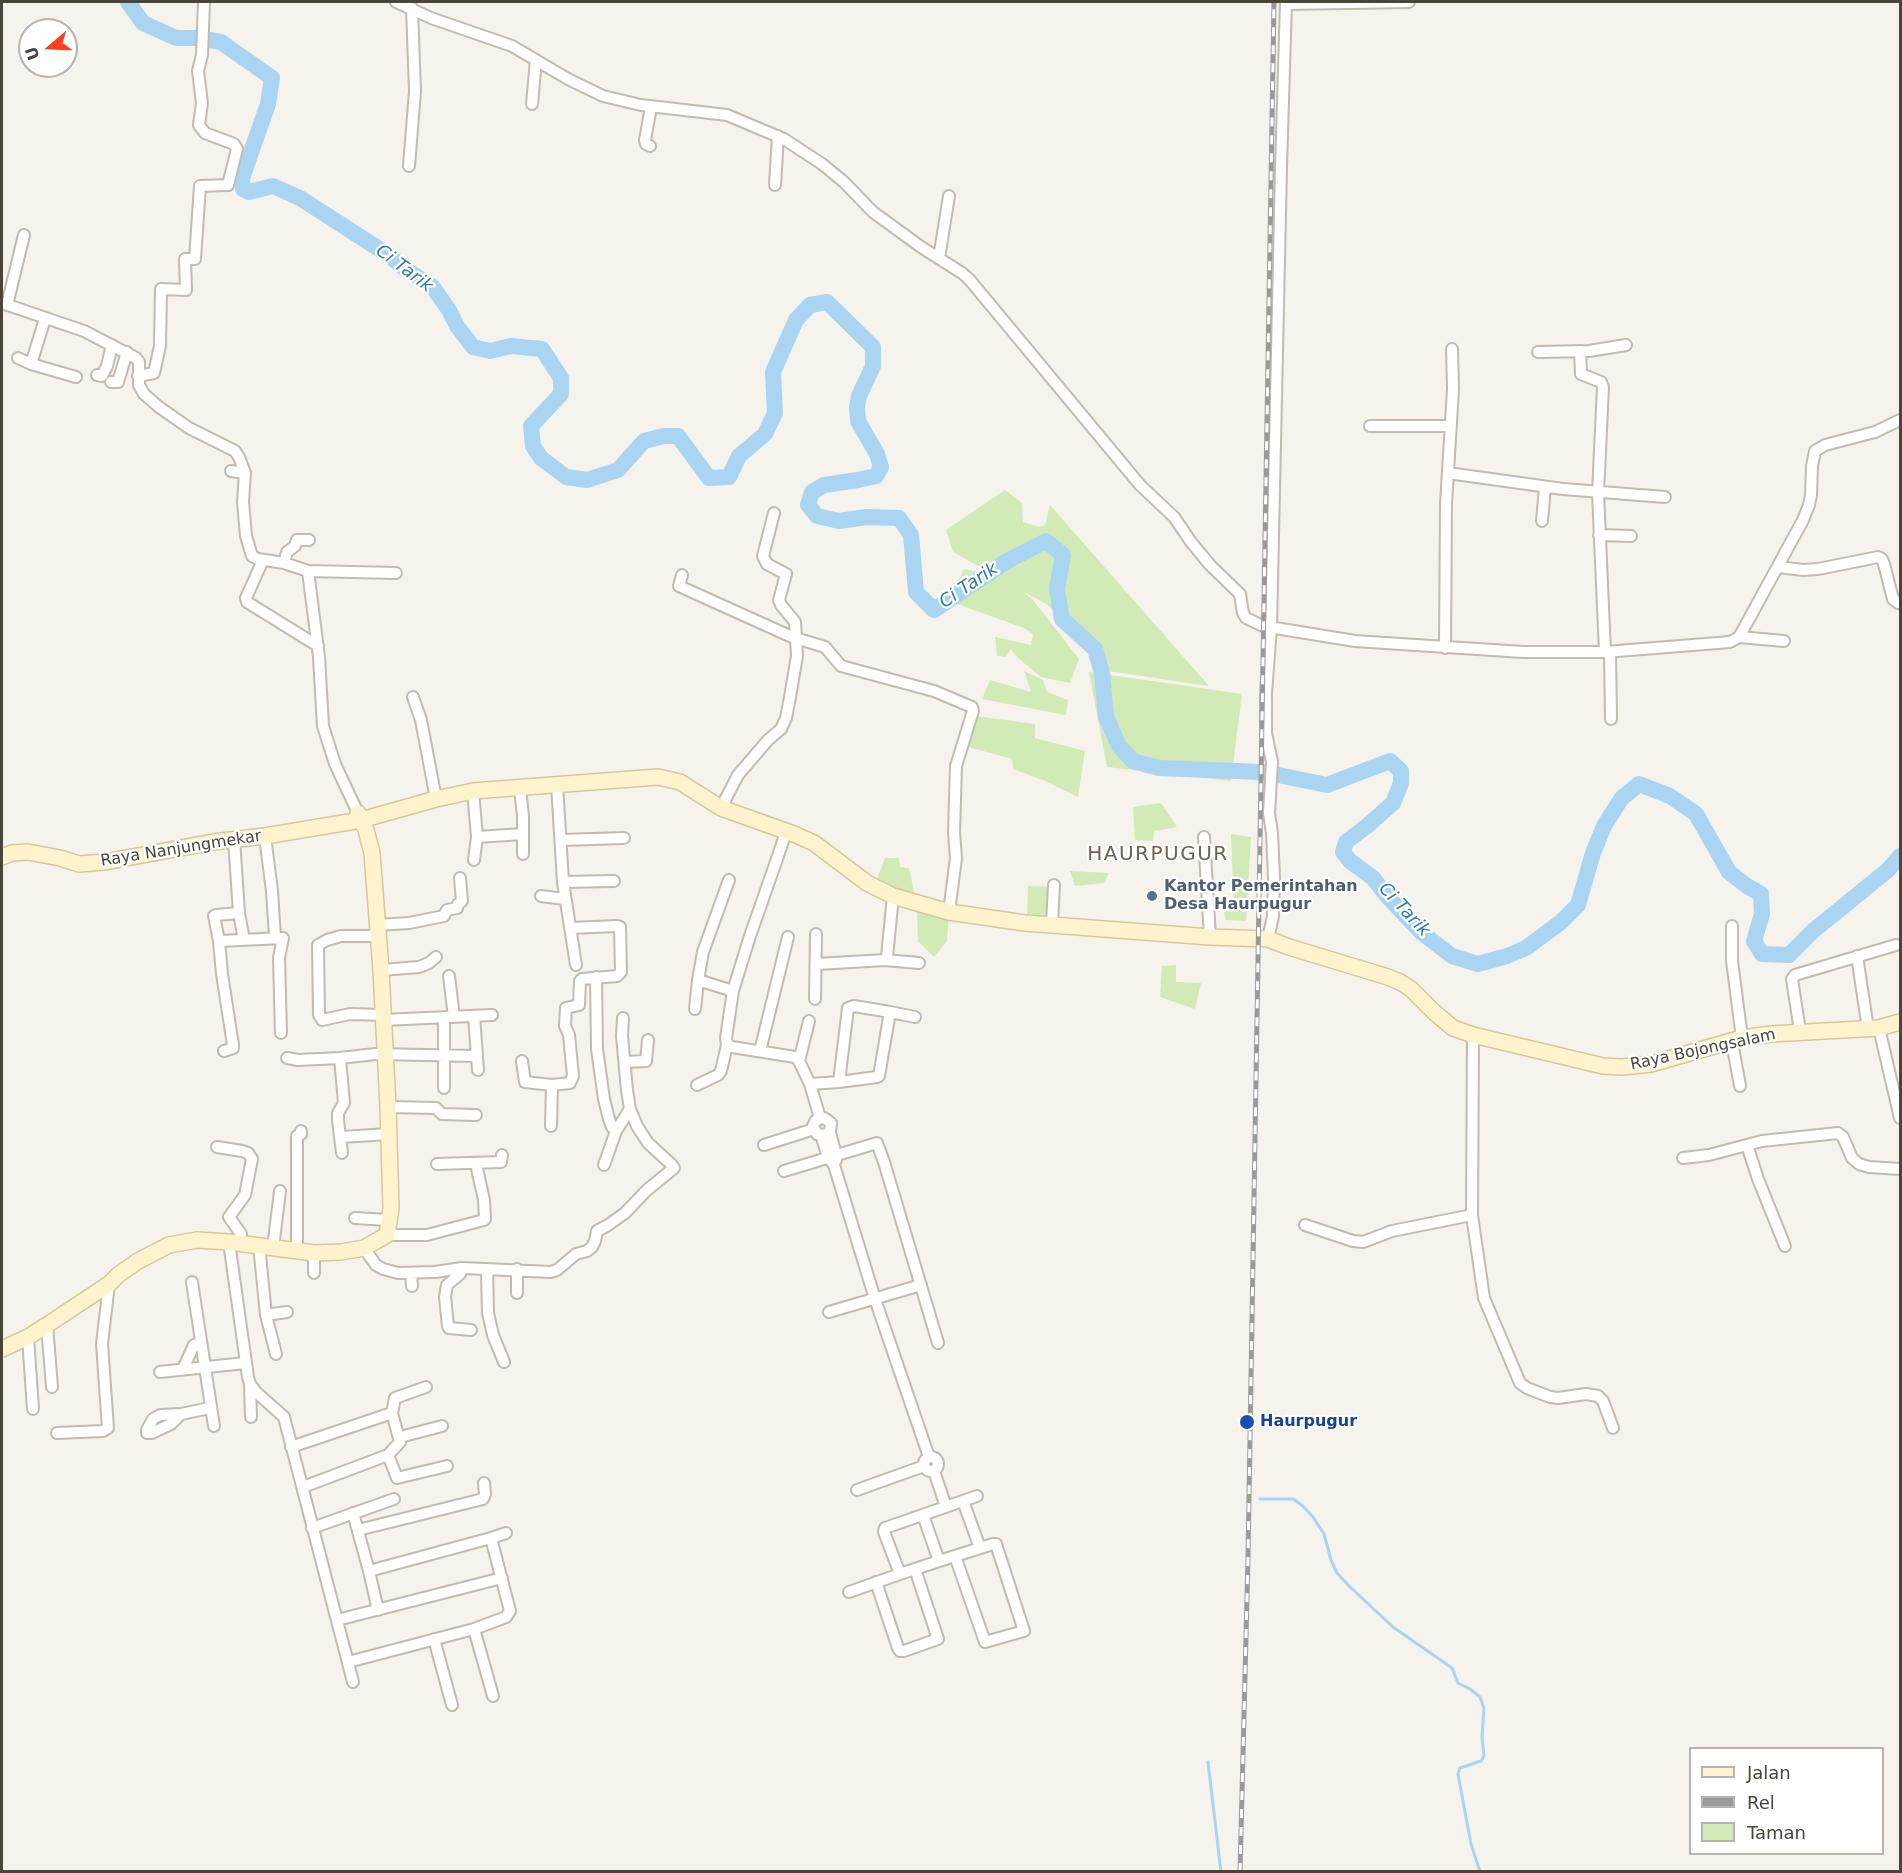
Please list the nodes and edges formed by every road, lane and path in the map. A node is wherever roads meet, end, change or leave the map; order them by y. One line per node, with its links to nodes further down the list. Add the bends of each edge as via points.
1 (204, 2): 28 (street, via 198,71 202,103 199,125 205,133 234,144 237,149 228,185 200,186 195,259 185,259 186,290 161,289 160,346 154,373)
2 (396, 2): 5 (street)
3 (1409, 2): 4 (street)
4 (1286, 3): 53 (street)
5 (412, 8): 6 (street, via 500,40); 11 (street, via 415,92)
6 (536, 60): 7 (street); 8 (street, via 603,96)
7 (532, 104)
8 (651, 107): 9 (street, via 727,115); 10 (street, via 645,140)
9 (778, 136): 12 (street); 15 (street, via 822,164 895,230)
10 (650, 146)
11 (408, 166)
12 (775, 185)
13 (949, 196): 15 (street)
14 (24, 235): 16 (street)
15 (939, 258): 53 (street, via 969,279 1140,485 1174,517 1210,565 1240,594 1246,618)
16 (4, 304): 17 (street)
17 (45, 318): 18 (street); 25 (street)
18 (112, 345): 22 (street); 27 (street, via 107,366 102,376)
19 (1626, 345): 21 (street)
20 (1452, 349): 34 (street)
21 (1580, 351): 23 (street); 39 (street, via 1581,374 1601,382 1603,387)
22 (127, 352): 28 (street, via 138,360); 30 (street, via 118,382)
23 (1538, 352)
24 (18, 358): 25 (street)
25 (31, 364): 26 (street)
26 (63, 373): 29 (street); 31 (street)
27 (97, 375)
28 (138, 376): 36 (street, via 144,394 189,428 235,451)
29 (76, 377)
30 (111, 382)
31 (60, 385)
32 (1900, 420): 48 (street, via 1815,451 1809,506)
33 (1370, 426): 34 (street)
34 (1451, 426): 37 (street)
35 (231, 471): 36 (street)
36 (246, 473): 46 (street, via 246,536 252,556)
37 (1448, 473): 38 (street); 58 (street)
38 (1545, 487): 39 (street); 42 (street)
39 (1598, 493): 40 (street); 43 (street)
40 (1665, 497)
41 (774, 513): 55 (street, via 764,559 786,574 779,600 795,622)
42 (1542, 521)
43 (1599, 535): 44 (street); 59 (street)
44 (1631, 536)
45 (309, 540): 47 (street, via 297,540)
46 (263, 560): 47 (street); 57 (street, via 247,602)
47 (284, 563): 49 (street)
48 (1778, 567): 52 (street, via 1818,569 1878,557 1884,564 1893,599); 54 (street)
49 (308, 571): 50 (street); 57 (street)
50 (396, 573)
51 (682, 575): 55 (street, via 679,586)
52 (1900, 603)
53 (1271, 628): 58 (street, via 1355,641); 98 (street, via 1266,733 1272,762 1269,813 1274,897)
54 (1739, 637): 56 (street); 59 (street, via 1724,643)
55 (796, 639): 67 (street, via 797,656 784,724 738,775); 88 (street, via 825,647 841,666 934,691 972,707 956,766 956,858)
56 (1784, 641)
57 (318, 646): 68 (street, via 323,726)
58 (1445, 648): 59 (street)
59 (1607, 652): 61 (street)
60 (413, 697): 66 (street, via 422,720)
61 (1611, 719)
62 (680, 782): 63 (main road, Raya Nanjungmekar, via 658,777); 67 (main road, Raya Bojongsalam)
63 (557, 784): 64 (main road, Raya Nanjungmekar); 76 (street)
64 (520, 788): 65 (main road, Raya Nanjungmekar); 70 (street)
65 (473, 790): 66 (main road, Raya Nanjungmekar); 72 (street)
66 (436, 799): 68 (main road, Raya Nanjungmekar)
67 (721, 808): 69 (main road, Raya Bojongsalam)
68 (359, 817): 71 (main road, Raya Nanjungmekar); 93 (main road, via 372,853)
69 (786, 832): 86 (main road, Raya Bojongsalam, via 814,843 867,883); 113 (street)
70 (523, 834): 72 (street); 77 (street)
71 (265, 836): 75 (main road, Raya Nanjungmekar); 97 (street)
72 (477, 837): 79 (street)
73 (1204, 837): 96 (street)
74 (624, 838): 76 (street)
75 (234, 839): 78 (main road, Raya Nanjungmekar, via 105,862 79,864 28,852); 89 (street)
76 (561, 840): 83 (street)
77 (523, 854)
78 (2, 857)
79 (474, 860)
80 (460, 878): 93 (street, via 462,901 457,908 447,910 444,916)
81 (729, 880): 111 (street, via 703,952)
82 (614, 881): 83 (street)
83 (563, 882): 87 (street)
84 (1054, 885): 90 (street)
85 (541, 896): 87 (street)
86 (893, 896): 88 (main road, Raya Bojongsalam); 104 (street)
87 (565, 899): 92 (street)
88 (950, 912): 90 (main road, Raya Bojongsalam)
89 (239, 913): 99 (street); 100 (street, via 215,915)
90 (1052, 925): 96 (main road, Raya Bojongsalam)
91 (1732, 926): 131 (street)
92 (570, 928): 107 (street); 110 (street, via 620,927 620,975)
93 (378, 930): 108 (main road); 122 (street, via 341,936 318,945 319,1015 322,1020 350,1014)
94 (816, 934): 106 (street)
95 (788, 937): 134 (street)
96 (1210, 937): 98 (main road, Raya Bojongsalam)
97 (275, 938): 99 (street); 128 (street, via 284,939 279,958)
98 (1268, 939): 129 (main road, Raya Bojongsalam, via 1388,976 1411,989 1454,1028)
99 (244, 940): 100 (street)
100 (219, 941): 133 (street, via 233,1045)
101 (1896, 945): 102 (street)
102 (1857, 956): 126 (street); 127 (street, via 1793,976)
103 (436, 957): 108 (street, via 418,967)
104 (885, 960): 105 (street); 106 (street)
105 (919, 963)
106 (817, 964): 115 (street)
107 (576, 965)
108 (381, 970): 122 (main road)
109 (449, 976): 120 (street)
110 (596, 977): 112 (street, via 582,978); 114 (street)
111 (698, 980): 113 (street); 116 (street)
112 (580, 991): 114 (street); 146 (street, via 579,1005 566,1009 573,1080)
113 (733, 991): 132 (street)
114 (596, 992): 158 (street, via 597,1049 604,1099)
115 (816, 999)
116 (695, 1009)
117 (890, 1012): 121 (street); 144 (street, via 879,1076); 144 (street, via 848,1008)
118 (492, 1015): 119 (street)
119 (474, 1016): 120 (street); 137 (street)
120 (449, 1017): 122 (street); 135 (street)
121 (915, 1017)
122 (383, 1018): 136 (main road)
123 (623, 1018): 142 (street)
124 (809, 1021): 141 (street)
125 (1900, 1022): 126 (main road, Raya Bojongsalam)
126 (1873, 1028): 127 (main road, Raya Bojongsalam); 150 (street)
127 (1800, 1031): 131 (main road, Raya Bojongsalam)
128 (281, 1032)
129 (1473, 1035): 131 (main road, Raya Bojongsalam, via 1603,1066 1622,1067 1665,1061); 175 (street)
130 (648, 1040): 142 (street, via 646,1061)
131 (1737, 1040): 148 (street)
132 (727, 1045): 134 (street); 147 (street, via 721,1071)
133 (224, 1051)
134 (760, 1051): 141 (street)
135 (445, 1054): 136 (street); 137 (street); 149 (street)
136 (385, 1055): 138 (street); 151 (main road)
137 (476, 1056): 143 (street)
138 (340, 1058): 139 (street); 161 (street, via 344,1103 338,1113)
139 (287, 1059)
140 (522, 1061): 146 (street, via 525,1082)
141 (799, 1061): 145 (street)
142 (625, 1062): 152 (street)
143 (478, 1070)
144 (839, 1082): 145 (street)
145 (810, 1084): 154 (street)
146 (552, 1085): 156 (street)
147 (697, 1085)
148 (1740, 1086)
149 (444, 1088)
150 (1898, 1095): 155 (street)
151 (388, 1107): 153 (street, via 436,1108 442,1114); 160 (main road)
152 (630, 1109): 158 (street); 187 (street, via 648,1143 672,1165 671,1172 625,1213 597,1231 595,1243 587,1251 576,1254 557,1270)
153 (476, 1115)
154 (820, 1118): 159 (street, via 814,1123); 159 (street, via 831,1126)
155 (1900, 1118)
156 (551, 1126)
157 (301, 1131): 183 (street, via 297,1136)
158 (616, 1131): 171 (street)
159 (821, 1132): 163 (street); 168 (street)
160 (389, 1134): 161 (street); 178 (main road)
161 (341, 1137): 165 (street)
162 (1747, 1144): 167 (street); 172 (street, via 1838,1133 1859,1164); 181 (street)
163 (764, 1145)
164 (217, 1147): 179 (street, via 242,1151 252,1159 245,1195 230,1217 241,1234)
165 (342, 1154)
166 (502, 1155): 170 (street, via 501,1162)
167 (1683, 1158)
168 (833, 1159): 173 (street); 192 (street, via 874,1143 879,1146); 195 (street)
169 (437, 1164): 170 (street)
170 (476, 1164): 178 (street, via 484,1220 427,1235)
171 (604, 1165)
172 (1900, 1169)
173 (784, 1172)
174 (280, 1191): 180 (street)
175 (1472, 1215): 177 (street, via 1392,1231 1363,1242); 221 (street, via 1484,1298 1520,1383 1550,1397 1598,1396)
176 (356, 1218): 178 (street)
177 (1305, 1226)
178 (388, 1227): 182 (main road)
179 (235, 1242): 180 (main road); 191 (main road, via 197,1240 169,1245 138,1261); 207 (street)
180 (266, 1246): 183 (main road); 198 (street)
181 (1785, 1246)
182 (364, 1248): 184 (main road); 189 (street, via 383,1269)
183 (297, 1250): 184 (main road)
184 (314, 1253): 188 (street)
185 (462, 1268): 186 (street); 189 (street); 200 (street, via 447,1285 448,1326)
186 (487, 1269): 187 (street); 206 (street, via 488,1313)
187 (517, 1269): 194 (street)
188 (314, 1273)
189 (411, 1273): 193 (street)
190 (192, 1282): 202 (street)
191 (109, 1284): 199 (main road); 222 (street, via 102,1344 108,1428)
192 (921, 1285): 195 (street); 203 (street)
193 (412, 1286)
194 (517, 1293)
195 (875, 1299): 197 (street); 226 (street)
196 (287, 1312): 198 (street)
197 (829, 1312)
198 (266, 1315): 205 (street)
199 (47, 1325): 201 (main road); 212 (street)
200 (471, 1330)
201 (28, 1337): 204 (main road); 215 (street)
202 (201, 1342): 208 (street); 209 (street, via 194,1345)
203 (938, 1343)
204 (2, 1349)
205 (276, 1354)
206 (504, 1362)
207 (245, 1363): 208 (street); 211 (street)
208 (205, 1368): 209 (street); 214 (street)
209 (183, 1370): 210 (street)
210 (160, 1372)
211 (250, 1384): 218 (street); 224 (street, via 282,1414)
212 (52, 1387)
213 (426, 1387): 217 (street, via 395,1398)
214 (210, 1408): 216 (street); 219 (street)
215 (33, 1409)
216 (181, 1413)
217 (392, 1413): 223 (street); 224 (street)
218 (251, 1417)
219 (214, 1426)
220 (442, 1426): 223 (street)
221 (1613, 1428)
222 (57, 1433)
223 (400, 1437): 225 (street)
224 (291, 1447): 229 (street)
225 (388, 1455): 227 (street, via 398,1479); 229 (street)
226 (929, 1465): 230 (street); 234 (street)
227 (447, 1466)
228 (484, 1483): 238 (street, via 483,1499)
229 (303, 1487): 237 (street)
230 (857, 1490)
231 (977, 1496): 233 (street)
232 (394, 1499): 235 (street)
233 (963, 1501): 234 (street); 241 (street)
234 (946, 1507): 236 (street)
235 (353, 1513): 237 (street); 238 (street)
236 (923, 1515): 243 (street); 246 (street, via 885,1528)
237 (312, 1528): 251 (street)
238 (358, 1530): 245 (street)
239 (506, 1533): 240 (street)
240 (491, 1538): 245 (street); 247 (street)
241 (980, 1548): 242 (street); 242 (street, via 996,1544 1023,1631 985,1642)
242 (955, 1556): 243 (street)
243 (939, 1561): 244 (street)
244 (915, 1569): 246 (street); 248 (street, via 938,1639 904,1651 898,1648)
245 (369, 1571): 250 (street)
246 (900, 1574): 248 (street)
247 (502, 1578): 250 (street); 252 (street, via 508,1616)
248 (876, 1582): 249 (street)
249 (849, 1592)
250 (378, 1610): 251 (street)
251 (337, 1620): 254 (street)
252 (474, 1629): 253 (street); 256 (street)
253 (434, 1639): 254 (street); 257 (street)
254 (348, 1662): 255 (street)
255 (353, 1682)
256 (493, 1696)
257 (452, 1705)

